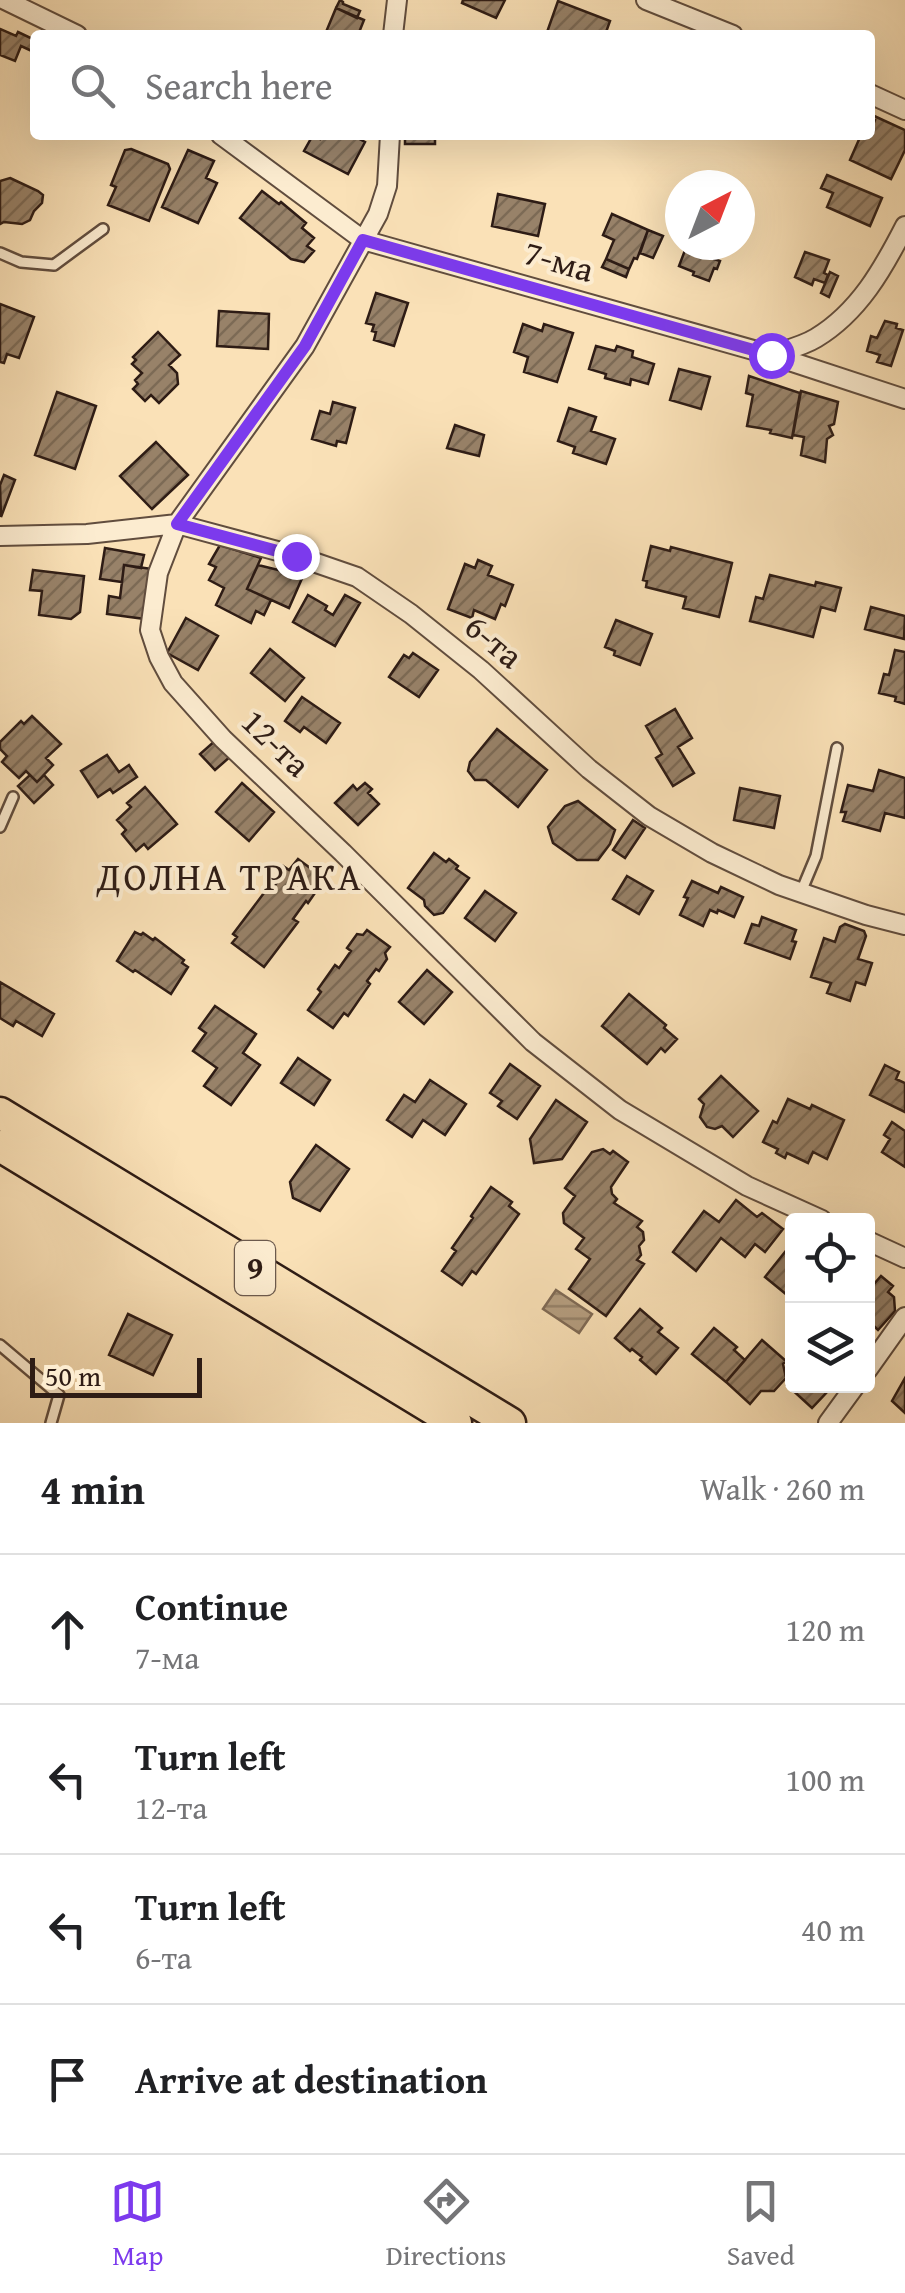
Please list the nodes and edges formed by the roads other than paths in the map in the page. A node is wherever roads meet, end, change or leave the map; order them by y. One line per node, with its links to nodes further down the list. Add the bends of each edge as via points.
1 (5, 0): 4 (street)
2 (398, 0): 5 (street)
3 (646, 0): 6 (street)
4 (67, 30)
5 (394, 30)
6 (721, 30)
7 (875, 96): 8 (street)
8 (905, 110)
9 (228, 140): 13 (street, 7-ма)
10 (390, 140): 13 (street, 12-та, via 387,186)
11 (905, 226): 15 (street, via 845,318 813,340)
12 (103, 229): 14 (lane, via 54,265)
13 (363, 240): 15 (street, 7-ма); 17 (street, 12-та, via 305,346)
14 (0, 252)
15 (771, 355): 16 (street, 7-ма)
16 (905, 399)
17 (177, 524): 18 (street, 6-та); 22 (street, 6-та, via 356,577 481,670 649,816); 26 (street, 12-та, via 158,572 150,630 173,683 223,739 532,1042 620,1110 746,1186)
18 (0, 536)
19 (838, 748): 22 (lane, via 816,856)
20 (13, 797): 21 (lane)
21 (0, 827)
22 (801, 892): 23 (street, 6-та)
23 (905, 925)
24 (0, 1113): 35 (highway, 9)
25 (0, 1146): 33 (highway, 9)
26 (806, 1213)
27 (875, 1244): 28 (street)
28 (905, 1258)
29 (905, 1317): 31 (street)
30 (0, 1345): 34 (lane, via 59,1395)
31 (875, 1358)
32 (850, 1393): 36 (street)
33 (448, 1419)
34 (51, 1423)
35 (510, 1423)
36 (828, 1423)

